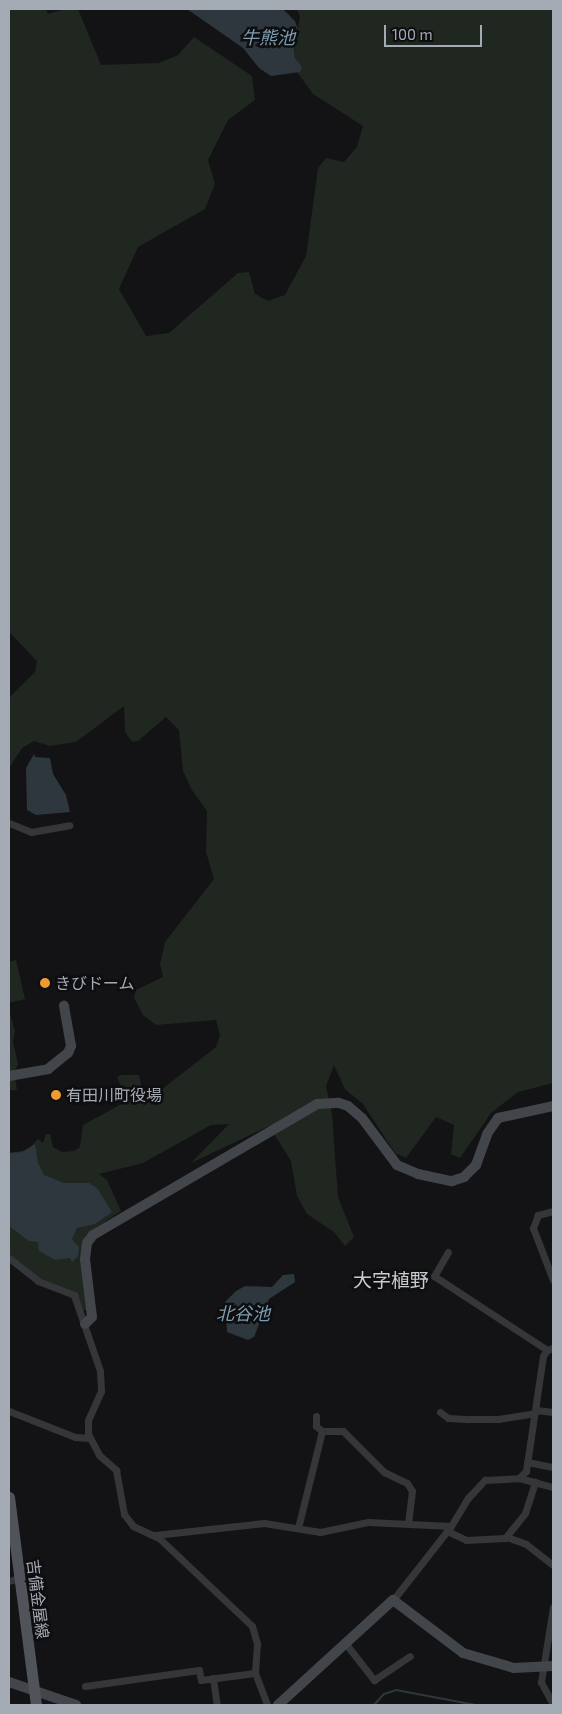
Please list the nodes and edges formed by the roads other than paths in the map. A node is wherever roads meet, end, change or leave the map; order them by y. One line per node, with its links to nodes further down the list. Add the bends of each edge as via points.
1 (9, 823): 2 (street, via 31,832)
2 (69, 825)
3 (64, 1006): 4 (street, via 71,1046 68,1053 48,1069)
4 (9, 1076)
5 (553, 1106): 10 (street, via 498,1118 487,1134 473,1170 458,1180 445,1181 397,1165 362,1118 348,1106 317,1104 93,1235 87,1243 85,1259 92,1317)
6 (553, 1212): 9 (street, via 538,1215 533,1228)
7 (448, 1252): 12 (street, via 434,1276)
8 (9, 1258): 10 (street, via 44,1284 72,1293)
9 (553, 1280)
10 (85, 1324): 19 (street, via 99,1364 101,1386 88,1420)
11 (553, 1341): 12 (street)
12 (550, 1349): 14 (street)
13 (9, 1411): 19 (street, via 75,1437)
14 (535, 1411): 15 (street, via 498,1419 448,1418); 16 (street); 20 (street)
15 (440, 1412)
16 (553, 1412)
17 (316, 1416): 18 (street, via 316,1426)
18 (322, 1431): 26 (street, via 343,1432 384,1472 407,1483 412,1491); 27 (street)
19 (90, 1438): 29 (street, via 99,1455 116,1470 119,1498 127,1519 133,1526)
20 (527, 1462): 21 (street); 22 (street, via 524,1474)
21 (553, 1467)
22 (519, 1478): 23 (street); 28 (street, via 485,1480 468,1498)
23 (535, 1482): 24 (street); 30 (street, via 525,1513)
24 (553, 1486)
25 (9, 1497): 32 (main road, 吉備金屋線)
26 (408, 1524): 27 (street, via 368,1522 320,1532); 28 (street)
27 (298, 1528): 29 (street, via 270,1523 237,1524)
28 (449, 1528): 30 (street, via 466,1540); 33 (street)
29 (155, 1534): 39 (street, via 252,1626 257,1644)
30 (507, 1537): 31 (street, via 526,1544)
31 (553, 1565)
32 (14, 1580): 43 (main road, 吉備金屋線)
33 (393, 1600): 35 (street); 38 (street, via 463,1653 514,1668)
34 (553, 1607): 38 (street)
35 (346, 1644): 36 (street, via 374,1680); 48 (street)
36 (410, 1656)
37 (553, 1666): 38 (street)
38 (542, 1669): 49 (street, via 543,1688)
39 (255, 1673): 40 (street); 47 (street)
40 (213, 1678): 42 (street, via 201,1680 199,1670); 46 (street)
41 (9, 1682): 43 (street)
42 (85, 1686)
43 (34, 1689): 44 (main road, 吉備金屋線); 45 (street)
44 (36, 1705)
45 (76, 1705)
46 (217, 1705)
47 (267, 1705)
48 (278, 1705)
49 (553, 1705)

